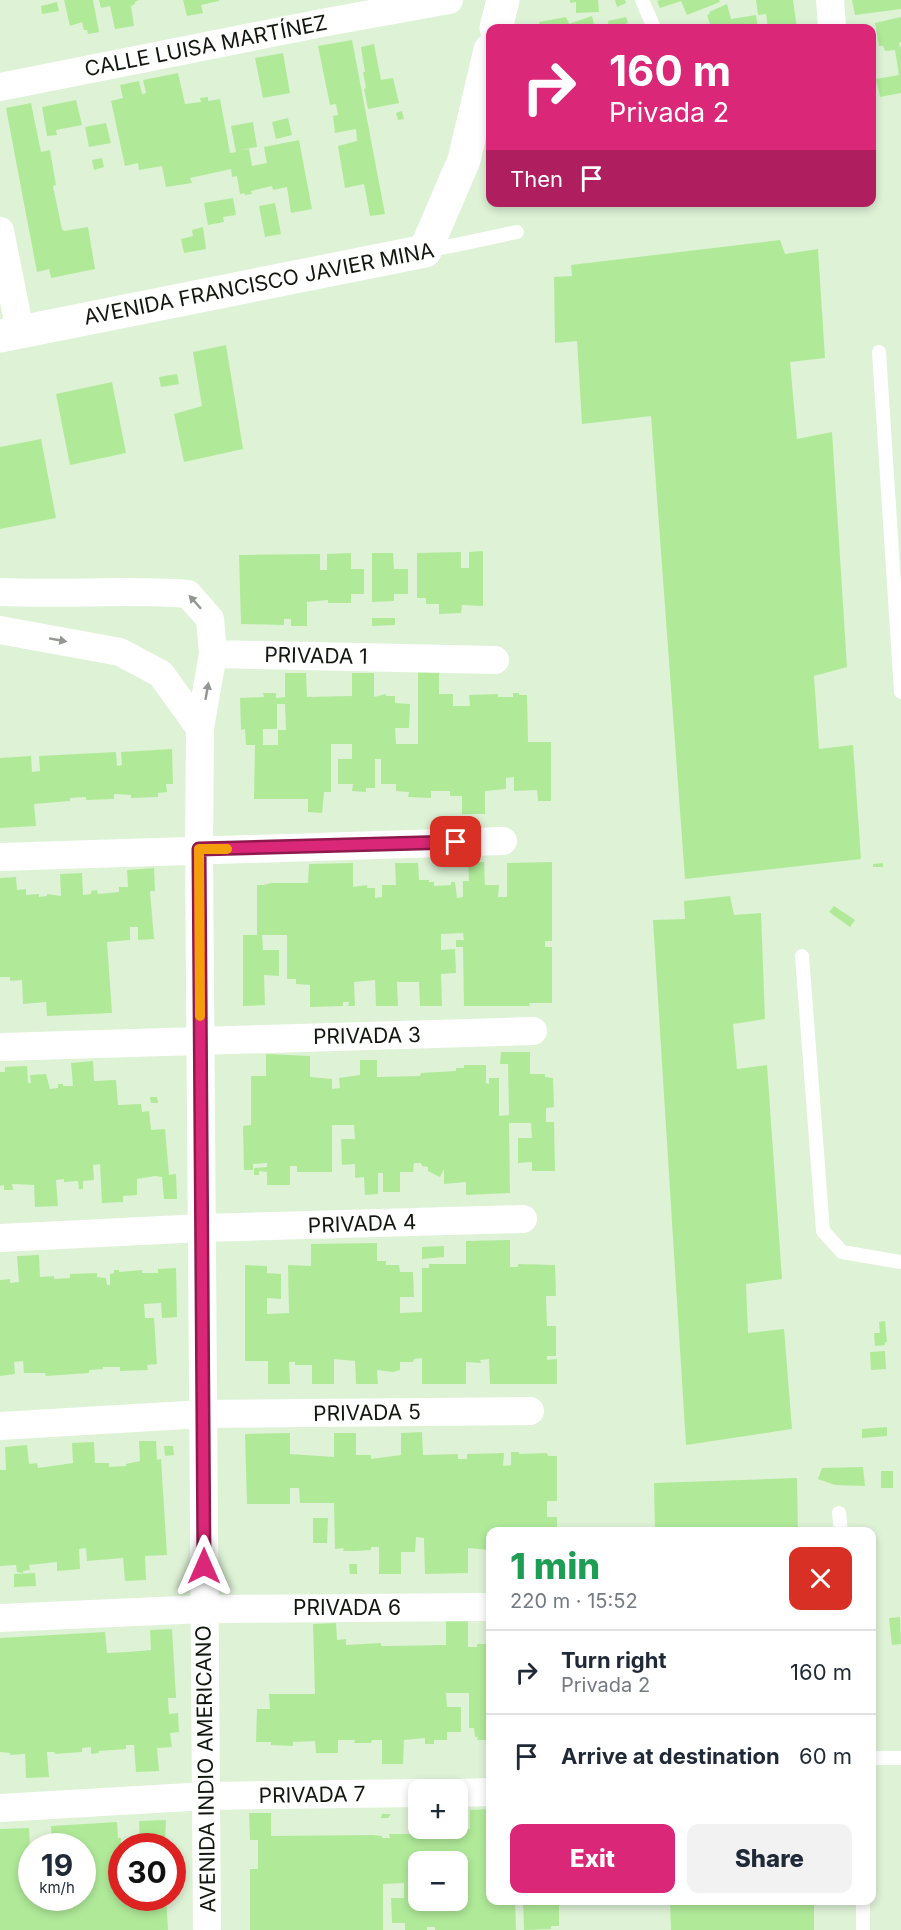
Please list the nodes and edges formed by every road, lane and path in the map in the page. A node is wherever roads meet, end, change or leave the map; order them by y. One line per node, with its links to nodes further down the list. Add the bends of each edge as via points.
1 (449, 0): 9 (street, CALLE LUISA MARTÍNEZ)
2 (503, 0): 5 (street)
3 (642, 0): 6 (lane)
4 (830, 0): 7 (street)
5 (497, 24)
6 (652, 24)
7 (832, 24)
8 (486, 68): 12 (street, via 464,160)
9 (0, 87)
10 (0, 231): 13 (street)
11 (517, 232): 12 (lane, AVENIDA FRANCISCO JAVIER MINA)
12 (425, 251): 13 (street, AVENIDA FRANCISCO JAVIER MINA)
13 (10, 333)
14 (879, 352): 19 (lane)
15 (0, 592): 17 (street, one-way to 15, via 210,619 189,594 146,590)
16 (0, 630): 20 (street, one-way to 20, via 120,652 161,674)
17 (213, 654): 18 (street, PRIVADA 1); 20 (street, one-way to 17)
18 (495, 660)
19 (901, 692)
20 (200, 728): 22 (street, AVENIDA INDIO AMERICANO)
21 (502, 841): 22 (street)
22 (199, 849): 23 (street); 26 (street, AVENIDA INDIO AMERICANO)
23 (0, 857)
24 (802, 956): 31 (lane, via 823,1232 842,1251)
25 (534, 1031): 26 (street, PRIVADA 3)
26 (200, 1040): 27 (street, PRIVADA 3); 29 (street, AVENIDA INDIO AMERICANO)
27 (0, 1047)
28 (523, 1220): 29 (street, PRIVADA 4)
29 (202, 1228): 30 (street, PRIVADA 4); 33 (street, AVENIDA INDIO AMERICANO)
30 (0, 1238)
31 (901, 1262)
32 (530, 1411): 33 (street, PRIVADA 5)
33 (203, 1414): 34 (street, PRIVADA 5); 38 (street, AVENIDA INDIO AMERICANO)
34 (0, 1426)
35 (839, 1513): 36 (lane)
36 (840, 1527)
37 (486, 1607): 38 (street, PRIVADA 6)
38 (204, 1609): 39 (street, PRIVADA 6); 45 (street, AVENIDA INDIO AMERICANO)
39 (0, 1618)
40 (876, 1758): 41 (lane)
41 (901, 1758)
42 (486, 1792): 44 (street)
43 (408, 1793): 45 (street, PRIVADA 7)
44 (468, 1793)
45 (206, 1796): 46 (street, PRIVADA 7); 48 (street, AVENIDA INDIO AMERICANO)
46 (0, 1808)
47 (862, 1905): 49 (lane)
48 (207, 1930)
49 (863, 1930)

